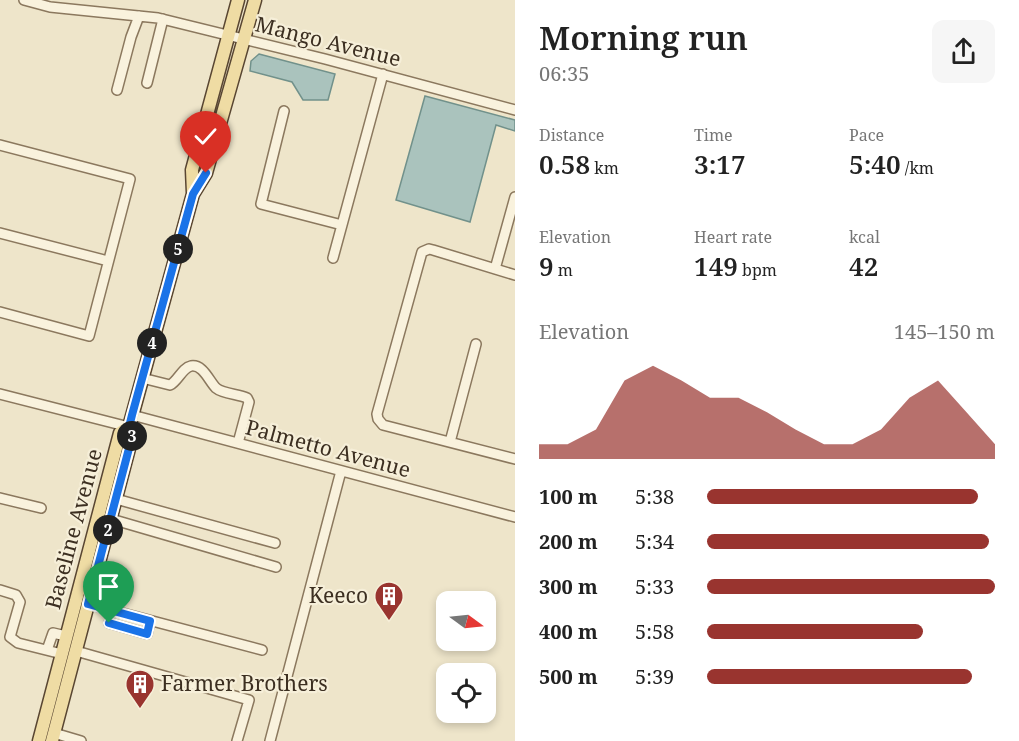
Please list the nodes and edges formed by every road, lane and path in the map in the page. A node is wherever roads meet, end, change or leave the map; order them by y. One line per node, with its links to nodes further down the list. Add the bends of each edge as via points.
1 (24, 0): 4 (street, Mango Avenue, via 50,7)
2 (238, 0): 6 (main road, Baseline Avenue)
3 (255, 0): 7 (main road, Baseline Avenue)
4 (139, 16): 5 (street, Mango Avenue); 10 (street)
5 (163, 19): 6 (street, Mango Avenue); 9 (street)
6 (228, 35): 7 (street, Mango Avenue); 14 (main road, Baseline Avenue, via 192,170)
7 (244, 39): 8 (street, Mango Avenue); 14 (main road, Baseline Avenue, via 206,173)
8 (383, 74): 11 (street, Mango Avenue); 16 (street)
9 (147, 84)
10 (117, 90)
11 (515, 110)
12 (284, 111): 16 (street, via 261,204)
13 (0, 145): 19 (street, via 130,179)
14 (193, 194): 24 (main road, Baseline Avenue)
15 (515, 197): 20 (street)
16 (342, 225): 18 (street)
17 (0, 233): 19 (street)
18 (333, 258)
19 (108, 261): 22 (street, via 89,336)
20 (495, 269): 21 (street); 27 (street, via 429,249 422,252 379,410 378,419 383,425)
21 (515, 275)
22 (0, 312)
23 (476, 344): 27 (street)
24 (142, 378): 26 (main road, Baseline Avenue); 28 (street, via 170,385 191,366 200,369 216,388 247,398)
25 (0, 394): 26 (street, Palmetto Avenue)
26 (131, 421): 28 (street, Palmetto Avenue); 32 (main road, via 132,437); 42 (main road, Baseline Avenue, via 120,433)
27 (450, 442): 29 (street)
28 (238, 443): 30 (street, Palmetto Avenue)
29 (515, 459)
30 (341, 471): 34 (street, Palmetto Avenue); 51 (street)
31 (0, 498): 33 (street)
32 (116, 500): 35 (main road); 36 (street)
33 (41, 508)
34 (515, 517)
35 (111, 519): 37 (street); 39 (main road)
36 (275, 543)
37 (276, 567)
38 (0, 590): 43 (street, via 16,595 20,602 10,637 18,643)
39 (88, 604): 40 (street); 45 (main road)
40 (150, 621): 41 (street, via 147,634); 44 (street)
41 (109, 623)
42 (66, 636): 43 (street, via 53,633); 46 (main road, Baseline Avenue)
43 (47, 650): 46 (street)
44 (262, 650)
45 (76, 651): 47 (main road); 50 (street, via 249,700)
46 (62, 654): 48 (main road, Baseline Avenue)
47 (53, 737): 49 (street)
48 (39, 741)
49 (81, 741)
50 (237, 741)
51 (270, 741)

